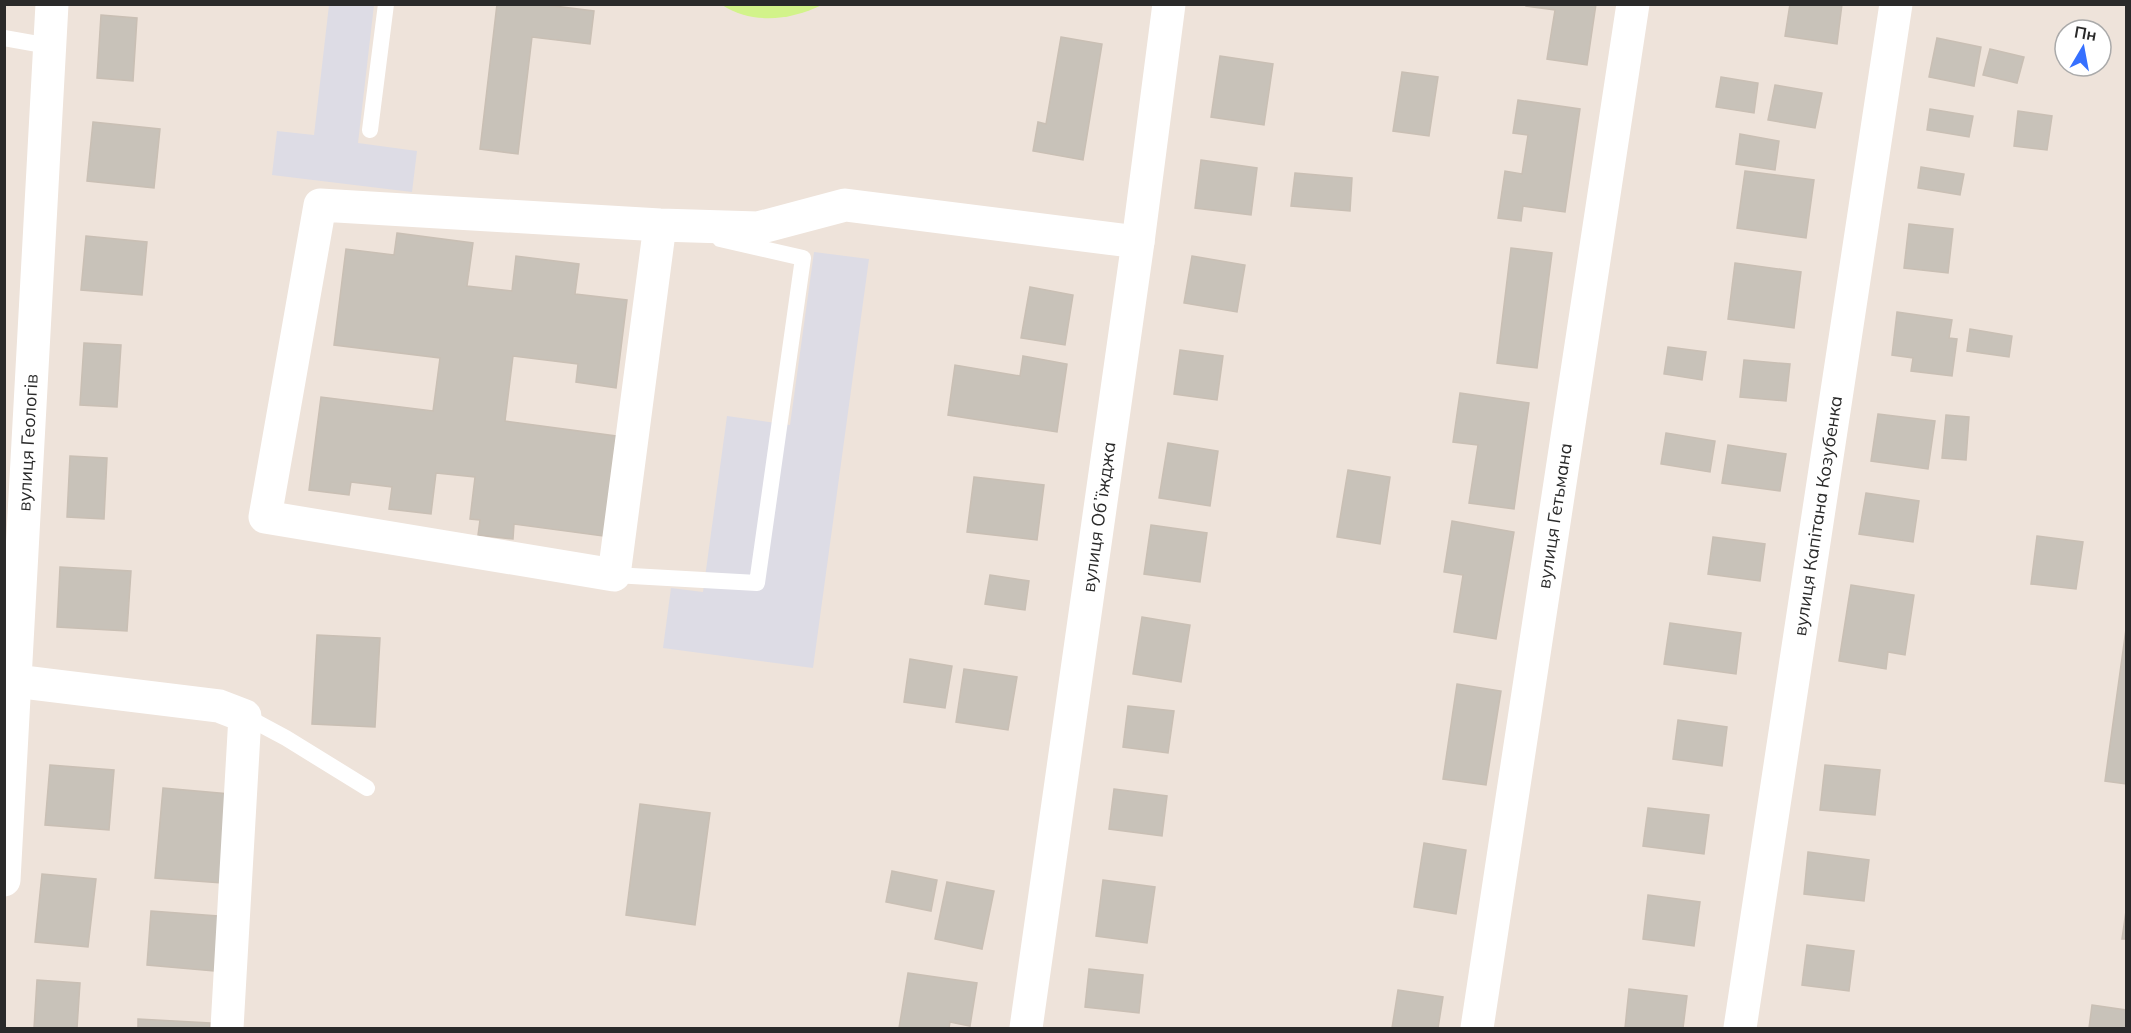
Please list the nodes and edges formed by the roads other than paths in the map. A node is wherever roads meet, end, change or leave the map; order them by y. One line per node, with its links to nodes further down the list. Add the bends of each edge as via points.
1 (52, 4): 7 (street, вулиця Геологів)
2 (386, 4): 8 (lane)
3 (1169, 4): 10 (street, вулиця Обʼїжджа)
4 (1633, 4): 18 (street, вулиця Гетьмана)
5 (1896, 4): 19 (street, вулиця Капітана Козубенка)
6 (4, 38): 7 (lane)
7 (49, 46): 12 (street, вулиця Геологів)
8 (370, 130)
9 (660, 225): 10 (street, via 758,228 845,205); 11 (street); 11 (lane, via 803,258 757,583); 11 (street, via 320,205 265,517)
10 (1138, 242): 17 (street, вулиця Обʼїжджа)
11 (614, 575)
12 (15, 681): 13 (street, via 219,706); 15 (street, вулиця Геологів)
13 (245, 716): 14 (lane); 16 (street)
14 (367, 788)
15 (4, 880)
16 (227, 1029)
17 (1026, 1029)
18 (1477, 1029)
19 (1740, 1029)

